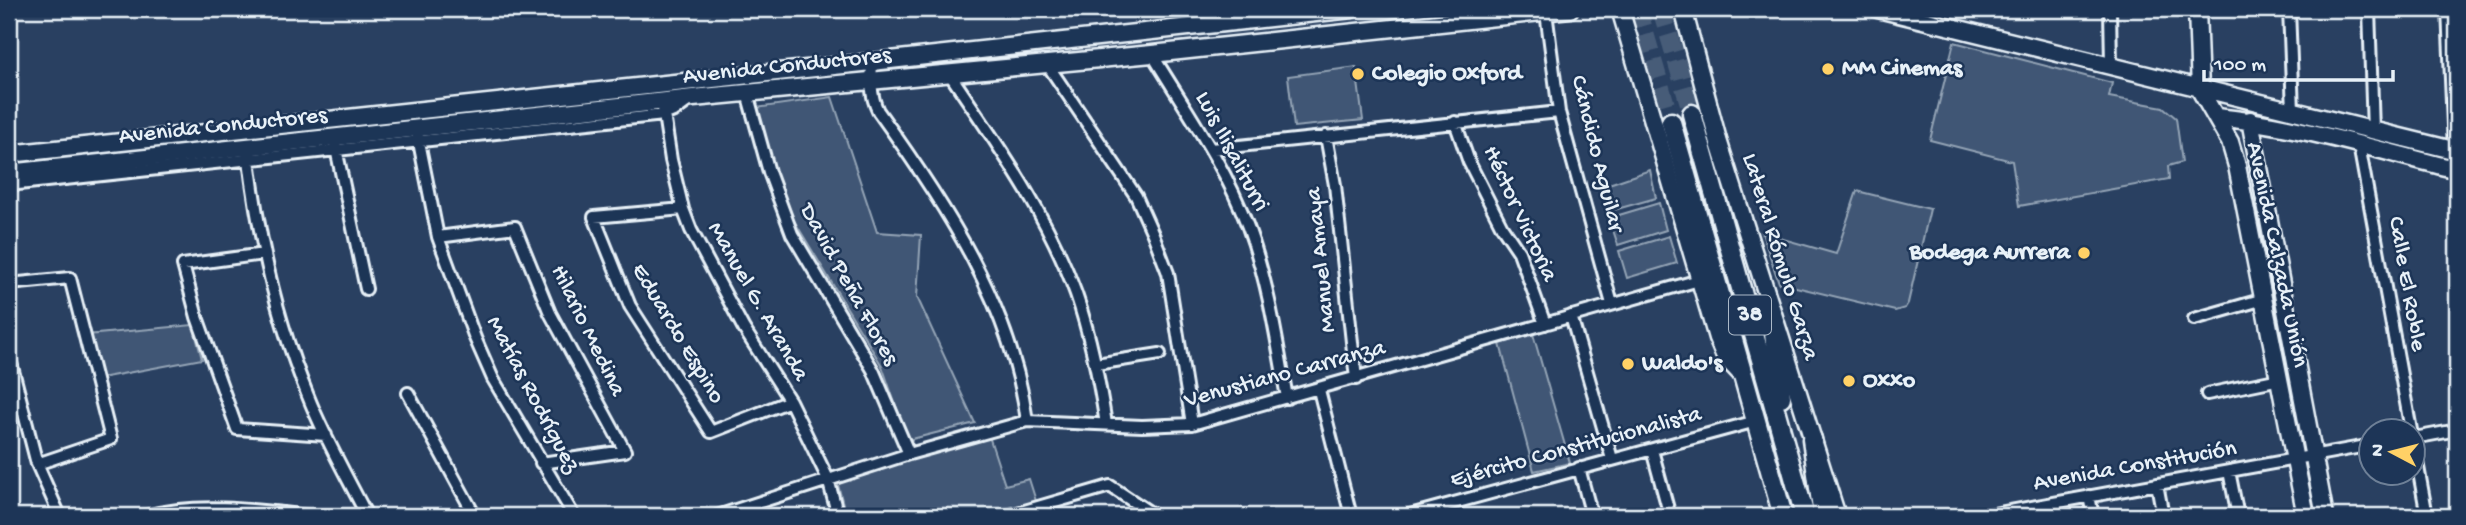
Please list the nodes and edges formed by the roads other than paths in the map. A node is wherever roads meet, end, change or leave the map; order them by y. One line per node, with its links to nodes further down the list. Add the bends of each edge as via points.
1 (1352, 9): 16 (main road, Avenida Conductores)
2 (1570, 9): 12 (main road, Avenida Conductores)
3 (1620, 9): 14 (main road)
4 (1636, 9): 14 (main road)
5 (1675, 9): 13 (main road, Lateral Rómulo Garza)
6 (1878, 9): 18 (main road)
7 (2110, 9): 18 (street)
8 (2197, 9): 21 (main road, Avenida Calzada Unión)
9 (2289, 9): 24 (street)
10 (2369, 9): 31 (street)
11 (2448, 9): 39 (street)
12 (1546, 12): 15 (main road, Avenida Conductores); 25 (street, Cándido Aguilar)
13 (1684, 17): 51 (main road, Lateral Rómulo Garza)
14 (1628, 39): 46 (main road)
15 (1152, 54): 17 (main road, Avenida Conductores); 36 (street, Luis Ilisaliturri)
16 (872, 62): 20 (street); 38 (main road, Avenida Conductores)
17 (1047, 64): 19 (main road, Avenida Conductores); 70 (street, via 1136,196 1153,233 1168,273)
18 (2110, 65): 21 (main road)
19 (949, 74): 20 (main road, Avenida Conductores); 57 (street, via 1021,180 1053,239)
20 (871, 82): 22 (main road, Avenida Conductores); 67 (street, via 878,111 951,220 978,270 1013,354)
21 (2200, 90): 24 (main road); 27 (main road, Avenida Calzada Unión)
22 (747, 93): 23 (main road, Avenida Conductores, via 693,98); 78 (street, David Peña Flores, via 792,234 873,370)
23 (664, 108): 32 (main road, Avenida Conductores); 43 (street, Manuel G. Aranda)
24 (2293, 111): 31 (main road)
25 (1559, 112): 29 (street); 50 (street, Cándido Aguilar)
26 (1692, 114): 72 (main road, 38)
27 (2216, 117): 28 (main road); 49 (main road, Avenida Calzada Unión, via 2237,166)
28 (2250, 120): 35 (main road); 79 (main road, Avenida Calzada Unión)
29 (1455, 122): 33 (street); 54 (street, Héctor Victoria, via 1469,162 1519,252)
30 (1671, 122): 58 (main road, 38)
31 (2373, 132): 39 (main road)
32 (418, 136): 34 (main road, Avenida Conductores); 44 (street, Matías Rodríguez)
33 (1326, 136): 36 (street); 59 (street, Manuel Amaya)
34 (335, 144): 37 (main road, Avenida Conductores); 48 (street)
35 (2359, 145): 40 (main road); 66 (street, Calle El Roble)
36 (1211, 149): 64 (street, Luis Ilisaliturri, via 1248,227)
37 (248, 152): 41 (main road, Avenida Conductores); 42 (street); 45 (street)
38 (9, 154)
39 (2456, 154)
40 (2457, 170)
41 (9, 173)
42 (9, 185)
43 (683, 209): 65 (street, Manuel G. Aranda, via 718,282); 65 (street, Eduardo Espino, via 594,217 630,306 711,432)
44 (438, 237): 82 (street, Matías Rodríguez, via 493,379); 82 (street, Hilario Medina, via 515,227 550,313 625,451)
45 (264, 254): 73 (street, via 297,367); 73 (street, via 183,265 208,349 237,429)
46 (1699, 280): 50 (street, Venustiano Carranza); 58 (main road, via 1725,357)
47 (9, 284): 83 (street, via 70,278 111,439)
48 (366, 289)
49 (2264, 299): 53 (street); 60 (main road, Avenida Calzada Unión)
50 (1612, 304): 52 (street, Venustiano Carranza)
51 (1772, 315): 72 (main road); 75 (main road, Lateral Rómulo Garza)
52 (1571, 316): 54 (street, Venustiano Carranza); 80 (street)
53 (2194, 319)
54 (1545, 324): 59 (street, Venustiano Carranza)
55 (1160, 354): 57 (street)
56 (9, 355): 83 (street)
57 (1097, 364): 69 (street)
58 (1742, 375): 68 (main road, 38)
59 (1356, 379): 61 (street, Venustiano Carranza)
60 (2280, 380): 63 (street); 81 (main road, Avenida Calzada Unión)
61 (1318, 390): 64 (street, Venustiano Carranza); 101 (street)
62 (408, 393): 95 (street)
63 (2207, 394)
64 (1287, 398): 70 (street, Venustiano Carranza)
65 (790, 401): 86 (street, Manuel G. Aranda)
66 (2408, 416)
67 (1027, 421): 69 (street, Venustiano Carranza); 78 (street, Venustiano Carranza)
68 (1756, 421): 77 (street, Ejército Constitucionalista); 105 (main road, 38)
69 (1106, 424): 70 (street, Venustiano Carranza)
70 (1192, 424)
71 (2457, 430): 74 (street)
72 (1783, 432): 106 (main road, 38)
73 (326, 435): 94 (street)
74 (2428, 435)
75 (1812, 439): 107 (main road); 108 (main road, Lateral Rómulo Garza)
76 (2358, 447): 79 (street, Avenida Constitución)
77 (1652, 450): 80 (street, Ejército Constitucionalista); 104 (street)
78 (909, 454): 86 (street, Venustiano Carranza)
79 (2313, 455): 81 (street, Avenida Constitución); 114 (main road, Avenida Calzada Unión)
80 (1612, 459): 84 (street, Ejército Constitucionalista)
81 (2295, 459): 85 (street, Avenida Constitución); 113 (main road, Avenida Calzada Unión)
82 (541, 463): 96 (street, Matías Rodríguez)
83 (37, 464): 91 (street)
84 (1579, 468): 102 (street, Ejército Constitucionalista); 103 (street)
85 (2229, 471): 87 (street, Avenida Constitución); 112 (street)
86 (828, 479): 97 (street, Venustiano Carranza); 98 (street, Manuel G. Aranda)
87 (2157, 484): 89 (street, Avenida Constitución); 111 (street)
88 (2421, 486): 115 (street)
89 (2090, 496): 90 (street, Avenida Constitución); 110 (street)
90 (2015, 513): 109 (street, Avenida Constitución)
91 (60, 516)
92 (146, 516): 93 (street, via 219,509)
93 (304, 516)
94 (367, 516)
95 (475, 516)
96 (574, 516)
97 (717, 516)
98 (838, 516)
99 (1007, 516): 100 (street, via 1110,486)
100 (1155, 516)
101 (1351, 516)
102 (1406, 516)
103 (1592, 516)
104 (1670, 516)
105 (1783, 516)
106 (1805, 516)
107 (1823, 516)
108 (1837, 516)
109 (1982, 516)
110 (2094, 516)
111 (2163, 516)
112 (2238, 516)
113 (2306, 516)
114 (2325, 516)
115 (2427, 516)

